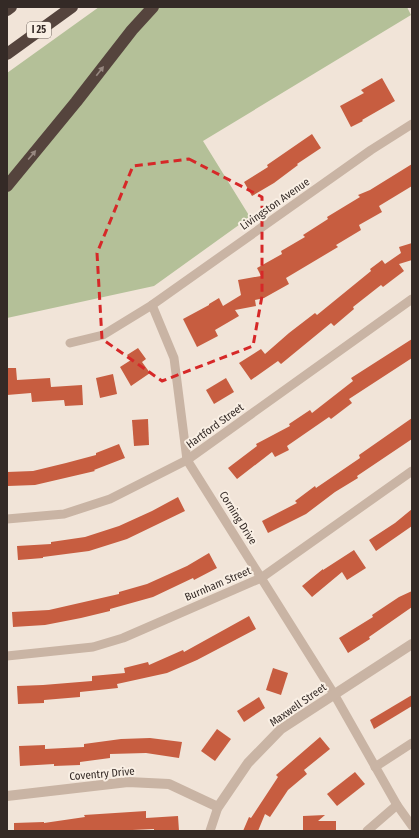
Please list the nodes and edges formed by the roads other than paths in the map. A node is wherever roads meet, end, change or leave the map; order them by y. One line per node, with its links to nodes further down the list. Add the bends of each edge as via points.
1 (11, 7): 4 (highway)
2 (72, 7): 5 (highway, I 25)
3 (153, 7): 7 (highway, one-way to 3)
4 (7, 10)
5 (7, 54)
6 (412, 124): 9 (street, Livingston Avenue, via 371,150)
7 (7, 186)
8 (412, 299): 11 (street, Hartford Street)
9 (152, 305): 10 (street, via 103,335); 11 (street, Corning Drive, via 174,358)
10 (70, 343)
11 (187, 460): 13 (street, Hartford Street, via 110,499 64,514); 14 (street, Corning Drive)
12 (412, 471): 14 (street, Burnham Street)
13 (7, 519)
14 (261, 578): 16 (street, Burnham Street, via 123,638 93,647); 17 (street, Corning Drive)
15 (412, 644): 17 (street, Maxwell Street)
16 (7, 656)
17 (334, 694): 19 (street, Corning Drive); 22 (street, Maxwell Street, via 281,729 248,763)
18 (412, 743): 19 (street)
19 (375, 767): 21 (street, Corning Drive)
20 (7, 796): 22 (street, Coventry Drive, via 128,782 169,784)
21 (397, 805): 23 (street, Corning Drive); 25 (street)
22 (218, 807): 24 (street, Maxwell Street)
23 (412, 826)
24 (210, 831)
25 (367, 831)

